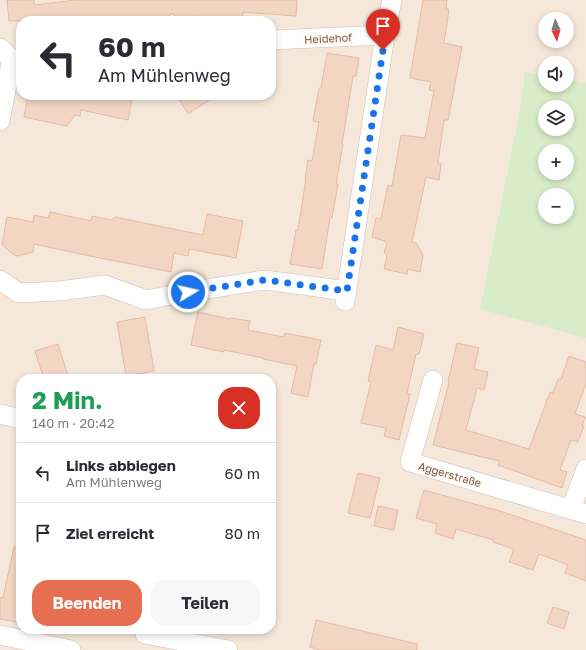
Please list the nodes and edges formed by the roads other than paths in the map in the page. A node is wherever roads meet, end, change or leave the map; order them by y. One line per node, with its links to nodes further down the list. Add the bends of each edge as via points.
1 (392, 0): 2 (street)
2 (385, 35): 3 (street, Heidehof); 6 (street, via 346,296 265,280 146,300 105,285 19,293)
3 (276, 40)
4 (11, 55): 5 (street)
5 (0, 121)
6 (0, 280)
7 (433, 380): 11 (street, Aggerstraße, via 410,462)
8 (0, 414): 9 (street)
9 (16, 418)
10 (586, 469): 11 (street, Aggerstraße)
11 (579, 511)
12 (0, 635): 14 (street)
13 (144, 638): 15 (street)
14 (71, 650)
15 (228, 650)

